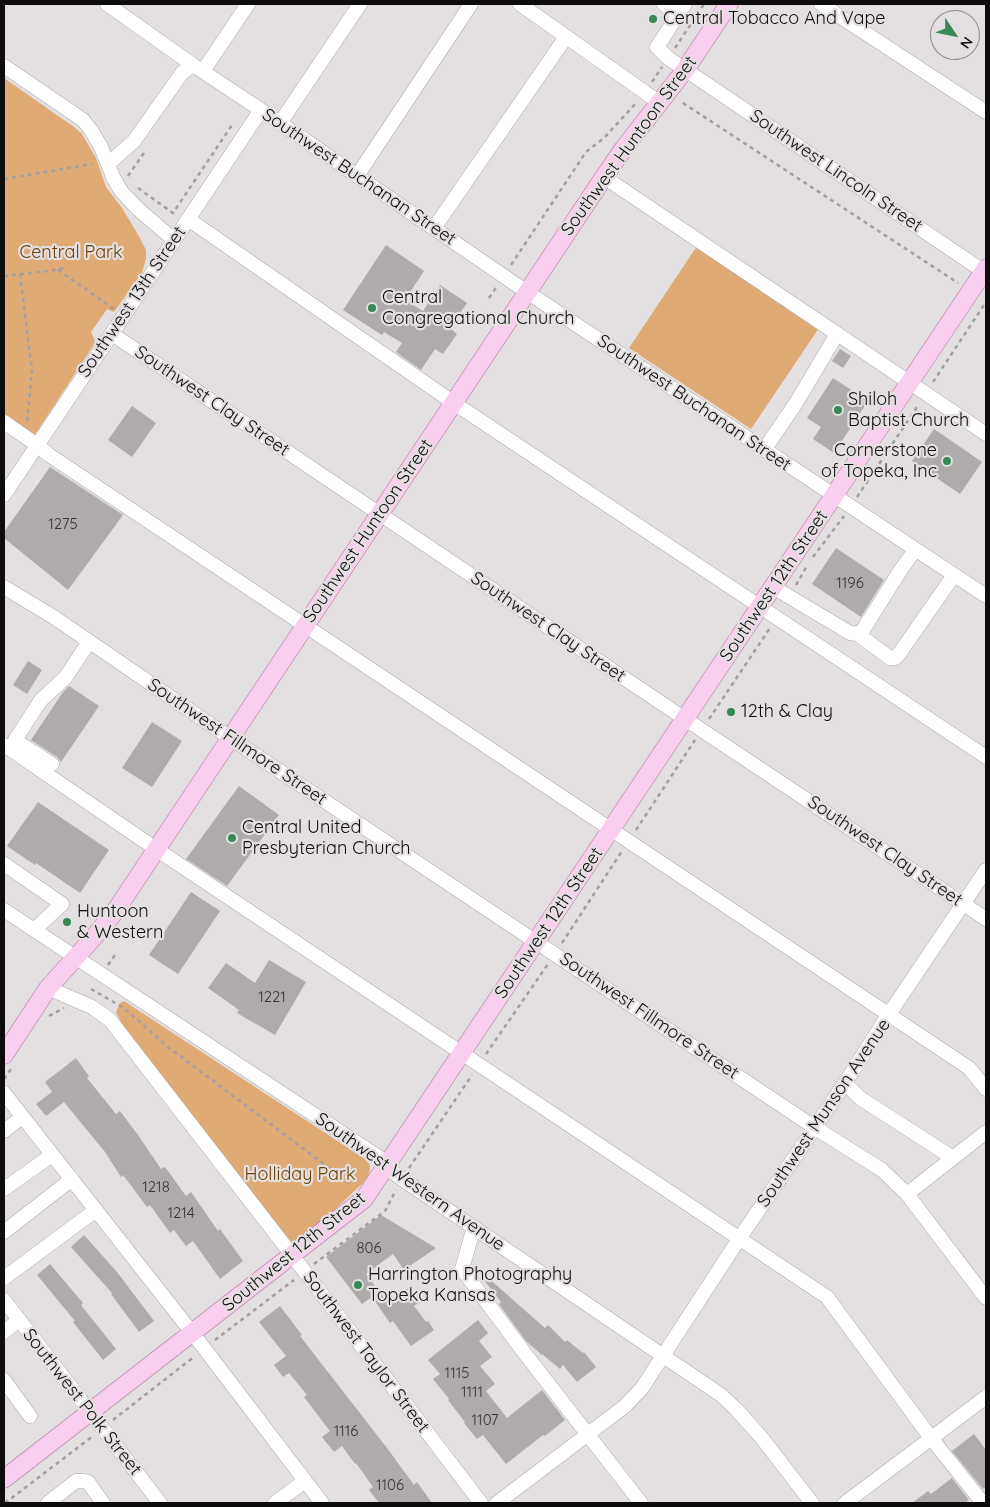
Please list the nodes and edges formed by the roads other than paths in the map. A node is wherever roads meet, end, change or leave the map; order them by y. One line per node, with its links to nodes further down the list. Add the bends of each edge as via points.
1 (107, 4): 12 (street, Southwest Buchanan Street)
2 (248, 4): 12 (street)
3 (360, 4): 17 (street)
4 (471, 4): 19 (street)
5 (520, 4): 10 (street)
6 (664, 4): 9 (street)
7 (822, 4): 16 (street)
8 (723, 6): 13 (main road, Southwest Huntoon Street)
9 (682, 9): 13 (street, Southwest Lincoln Street, via 657,47)
10 (566, 36): 14 (street); 22 (street)
11 (4, 66): 18 (street, via 83,120)
12 (198, 68): 15 (street, Southwest Buchanan Street); 18 (street, via 182,73 134,141)
13 (685, 70): 14 (main road, Southwest Huntoon Street); 24 (street, Southwest Lincoln Street)
14 (660, 103): 20 (main road, Southwest Huntoon Street)
15 (261, 110): 17 (street, Southwest Buchanan Street); 21 (street, Southwest 13th Street)
16 (986, 112)
17 (280, 123): 19 (street, Southwest Buchanan Street)
18 (108, 164): 23 (street, via 121,191)
19 (357, 176): 22 (street, Southwest Buchanan Street)
20 (604, 177): 25 (main road, Southwest Huntoon Street); 27 (street)
21 (188, 219): 23 (street, Southwest 13th Street); 29 (street)
22 (434, 228): 25 (street, Southwest Buchanan Street)
23 (174, 240): 26 (street, Southwest 13th Street)
24 (985, 271): 28 (main road, Southwest 12th Street)
25 (528, 292): 29 (main road, Southwest Huntoon Street); 33 (street, Southwest Buchanan Street)
26 (112, 334): 32 (street, Southwest 13th Street); 36 (street, Southwest Clay Street)
27 (837, 334): 28 (street); 33 (street)
28 (909, 383): 31 (street); 35 (main road, Southwest 12th Street)
29 (454, 402): 36 (main road, Southwest Huntoon Street); 42 (street)
30 (4, 422): 32 (street)
31 (986, 434)
32 (37, 445): 34 (street, Southwest 13th Street); 43 (street)
33 (764, 450): 35 (street, Southwest Buchanan Street)
34 (4, 495)
35 (834, 496): 37 (street, Southwest Buchanan Street); 40 (main road, Southwest 12th Street)
36 (380, 513): 43 (main road, Southwest Huntoon Street); 46 (street, Southwest Clay Street)
37 (916, 550): 38 (street, Southwest Buchanan Street); 44 (street, via 863,630)
38 (954, 575): 41 (street, Southwest Buchanan Street); 44 (street, via 895,658 890,658)
39 (4, 587): 45 (street, Southwest Fillmore Street)
40 (773, 587): 42 (main road, Southwest 12th Street); 44 (street, via 850,633)
41 (986, 596)
42 (760, 607): 46 (main road, Southwest 12th Street); 49 (street)
43 (305, 626): 47 (main road, Southwest Huntoon Street); 51 (street)
44 (856, 633)
45 (90, 642): 47 (street, Southwest Fillmore Street); 50 (street, via 66,678 40,700 15,740)
46 (685, 719): 51 (main road, Southwest 12th Street); 55 (street, Southwest Clay Street)
47 (230, 738): 52 (main road, Southwest Huntoon Street); 59 (street, Southwest Fillmore Street)
48 (4, 745): 52 (street)
49 (986, 757)
50 (52, 764)
51 (611, 830): 59 (main road, Southwest 12th Street); 62 (street)
52 (156, 849): 60 (main road, Southwest Huntoon Street, via 114,913); 63 (street)
53 (4, 864): 58 (street, via 62,904)
54 (986, 870): 55 (street, Southwest Munson Avenue)
55 (964, 904): 57 (street, Southwest Clay Street); 62 (street, Southwest Munson Avenue)
56 (4, 910): 58 (street, Southwest Western Avenue)
57 (986, 919)
58 (35, 929): 60 (street, Southwest Western Avenue)
59 (537, 941): 63 (main road, Southwest 12th Street); 69 (street, Southwest Fillmore Street)
60 (75, 957): 61 (main road, Southwest Huntoon Street); 74 (street, Southwest Western Avenue, via 380,1158)
61 (48, 988): 64 (main road, Southwest Huntoon Street); 82 (street, Southwest Taylor Street, via 92,1007 110,1020)
62 (889, 1014): 65 (street, Southwest Munson Avenue); 66 (street, via 970,1068)
63 (462, 1054): 74 (main road, Southwest 12th Street); 81 (street)
64 (9, 1059)
65 (845, 1084): 69 (street, Southwest Munson Avenue); 73 (street, via 860,1098)
66 (986, 1089)
67 (4, 1093): 68 (street)
68 (22, 1116): 70 (street); 72 (street)
69 (814, 1128): 77 (street, Southwest Fillmore Street, via 882,1170); 81 (street, Southwest Munson Avenue)
70 (4, 1131)
71 (986, 1132): 73 (street)
72 (52, 1155): 75 (street); 76 (street)
73 (953, 1158): 77 (street)
74 (386, 1167): 79 (street, Southwest Western Avenue); 82 (main road, Southwest 12th Street, via 364,1199)
75 (72, 1179): 78 (street); 80 (street)
76 (4, 1189)
77 (907, 1194): 84 (street, Southwest Fillmore Street)
78 (96, 1210): 83 (street); 88 (street)
79 (474, 1227): 89 (street, Southwest Western Avenue); 94 (street, via 462,1269)
80 (4, 1232)
81 (739, 1239): 89 (street, Southwest Munson Avenue); 95 (street, via 827,1297)
82 (292, 1255): 88 (main road, Southwest 12th Street); 103 (street, Southwest Taylor Street)
83 (4, 1278)
84 (986, 1298)
85 (4, 1300): 86 (street, Southwest Polk Street)
86 (19, 1320): 87 (street); 92 (street, Southwest Polk Street)
87 (4, 1332)
88 (192, 1333): 92 (main road, Southwest 12th Street); 97 (street)
89 (663, 1356): 94 (street, Southwest Munson Avenue, via 634,1398); 106 (street, Southwest Western Avenue, via 721,1395 736,1409)
90 (4, 1380): 93 (street)
91 (986, 1397): 95 (street)
92 (90, 1412): 96 (main road, Southwest 12th Street); 100 (street, Southwest Polk Street)
93 (30, 1416)
94 (588, 1434): 104 (street, Southwest Munson Avenue); 105 (street)
95 (931, 1438): 107 (street); 108 (street)
96 (4, 1479)
97 (305, 1481): 101 (street); 102 (street)
98 (48, 1503): 99 (street, via 76,1481 84,1481)
99 (103, 1503)
100 (160, 1503)
101 (275, 1503)
102 (322, 1503)
103 (482, 1503)
104 (497, 1503)
105 (641, 1503)
106 (812, 1503)
107 (845, 1503)
108 (983, 1503)

